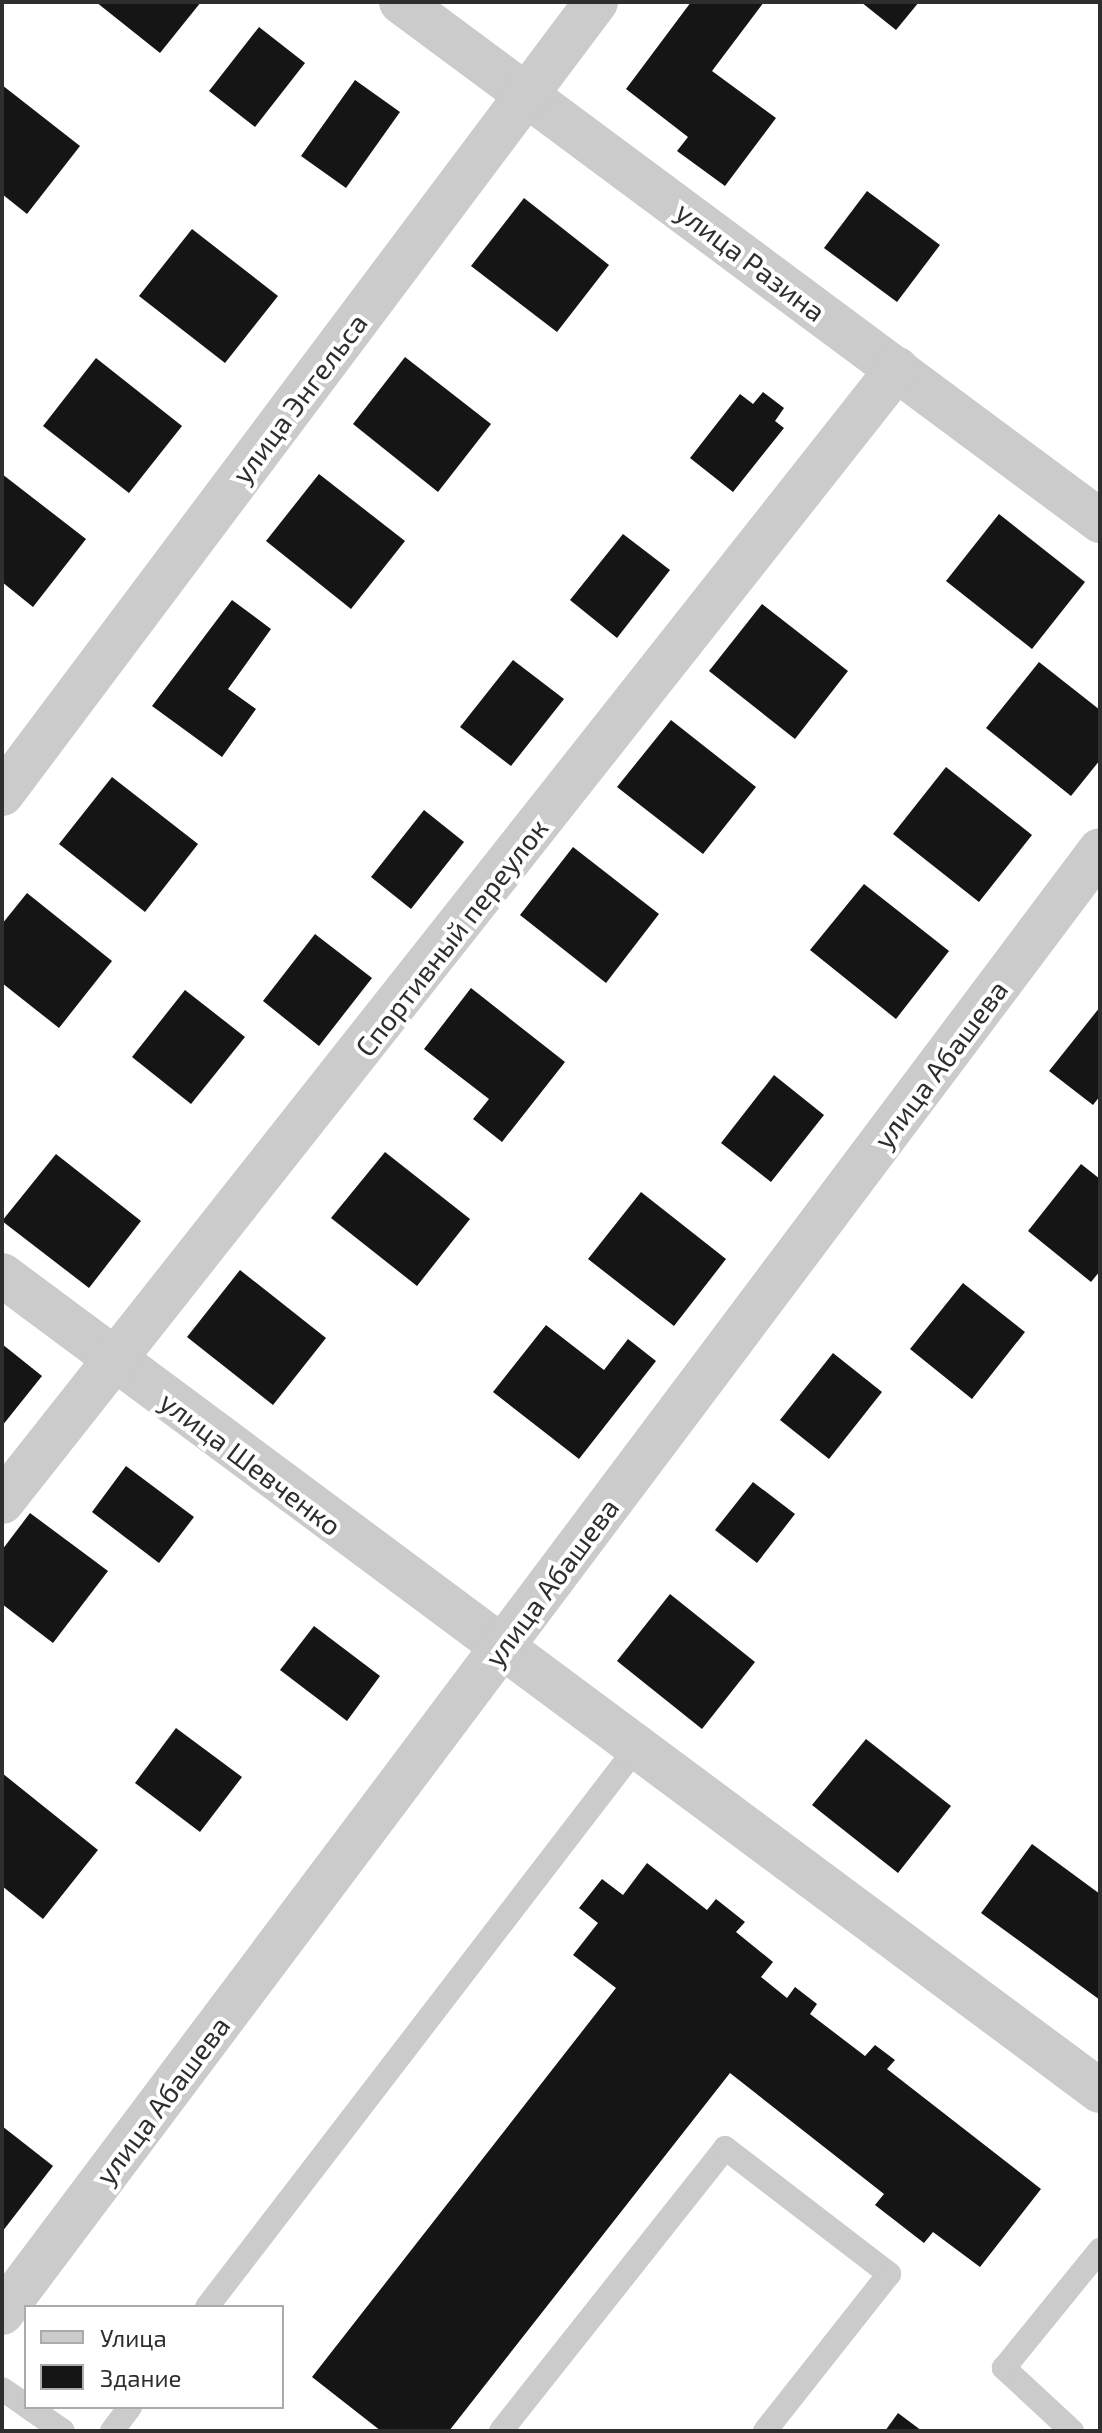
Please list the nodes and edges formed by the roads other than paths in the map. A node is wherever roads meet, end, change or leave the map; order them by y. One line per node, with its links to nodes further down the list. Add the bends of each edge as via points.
1 (401, 2): 3 (street, улица Разина)
2 (596, 2): 3 (street, улица Энгельса)
3 (528, 94): 4 (street, улица Разина); 6 (street, улица Энгельса)
4 (897, 369): 5 (street, улица Разина); 9 (street, Спортивный переулок)
5 (1100, 521)
6 (2, 794)
7 (1100, 850): 11 (street, улица Абашева)
8 (2, 1275): 9 (street, улица Шевченко)
9 (117, 1362): 10 (street, Спортивный переулок); 11 (street, улица Шевченко)
10 (2, 1502)
11 (499, 1652): 12 (street, улица Шевченко); 16 (street, улица Абашева)
12 (634, 1751): 13 (street, улица Шевченко); 15 (lane)
13 (1100, 2091)
14 (1100, 2250): 25 (lane, via 1004,2368)
15 (209, 2305)
16 (2, 2313)
17 (2, 2389): 18 (lane)
18 (24, 2404)
19 (31, 2409): 21 (lane)
20 (128, 2409): 22 (lane)
21 (63, 2431)
22 (112, 2431)
23 (501, 2431): 24 (lane, via 725,2148 889,2274)
24 (765, 2431)
25 (1072, 2431)

